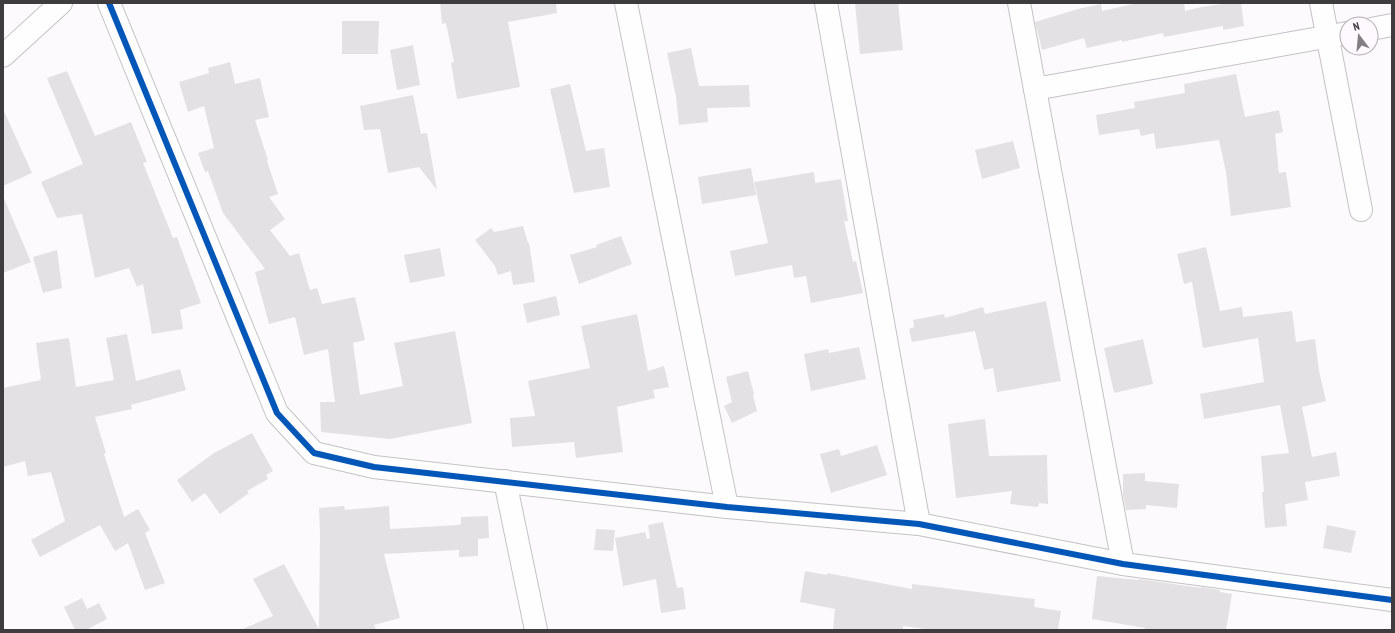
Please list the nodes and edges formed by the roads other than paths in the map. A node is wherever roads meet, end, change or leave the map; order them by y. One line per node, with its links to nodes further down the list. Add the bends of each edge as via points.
1 (61, 3): 10 (street)
2 (109, 3): 13 (street, via 277,414 314,453 374,466)
3 (626, 3): 14 (street)
4 (826, 3): 15 (street)
5 (1019, 3): 11 (street)
6 (1321, 3): 9 (street)
7 (1392, 25): 8 (street)
8 (1379, 27)
9 (1337, 35): 11 (street); 12 (street)
10 (3, 56)
11 (1035, 89): 16 (street)
12 (1361, 210)
13 (505, 481): 14 (street); 18 (street)
14 (727, 506): 15 (street)
15 (919, 524): 16 (street)
16 (1122, 564): 17 (street)
17 (1392, 600)
18 (536, 630)

